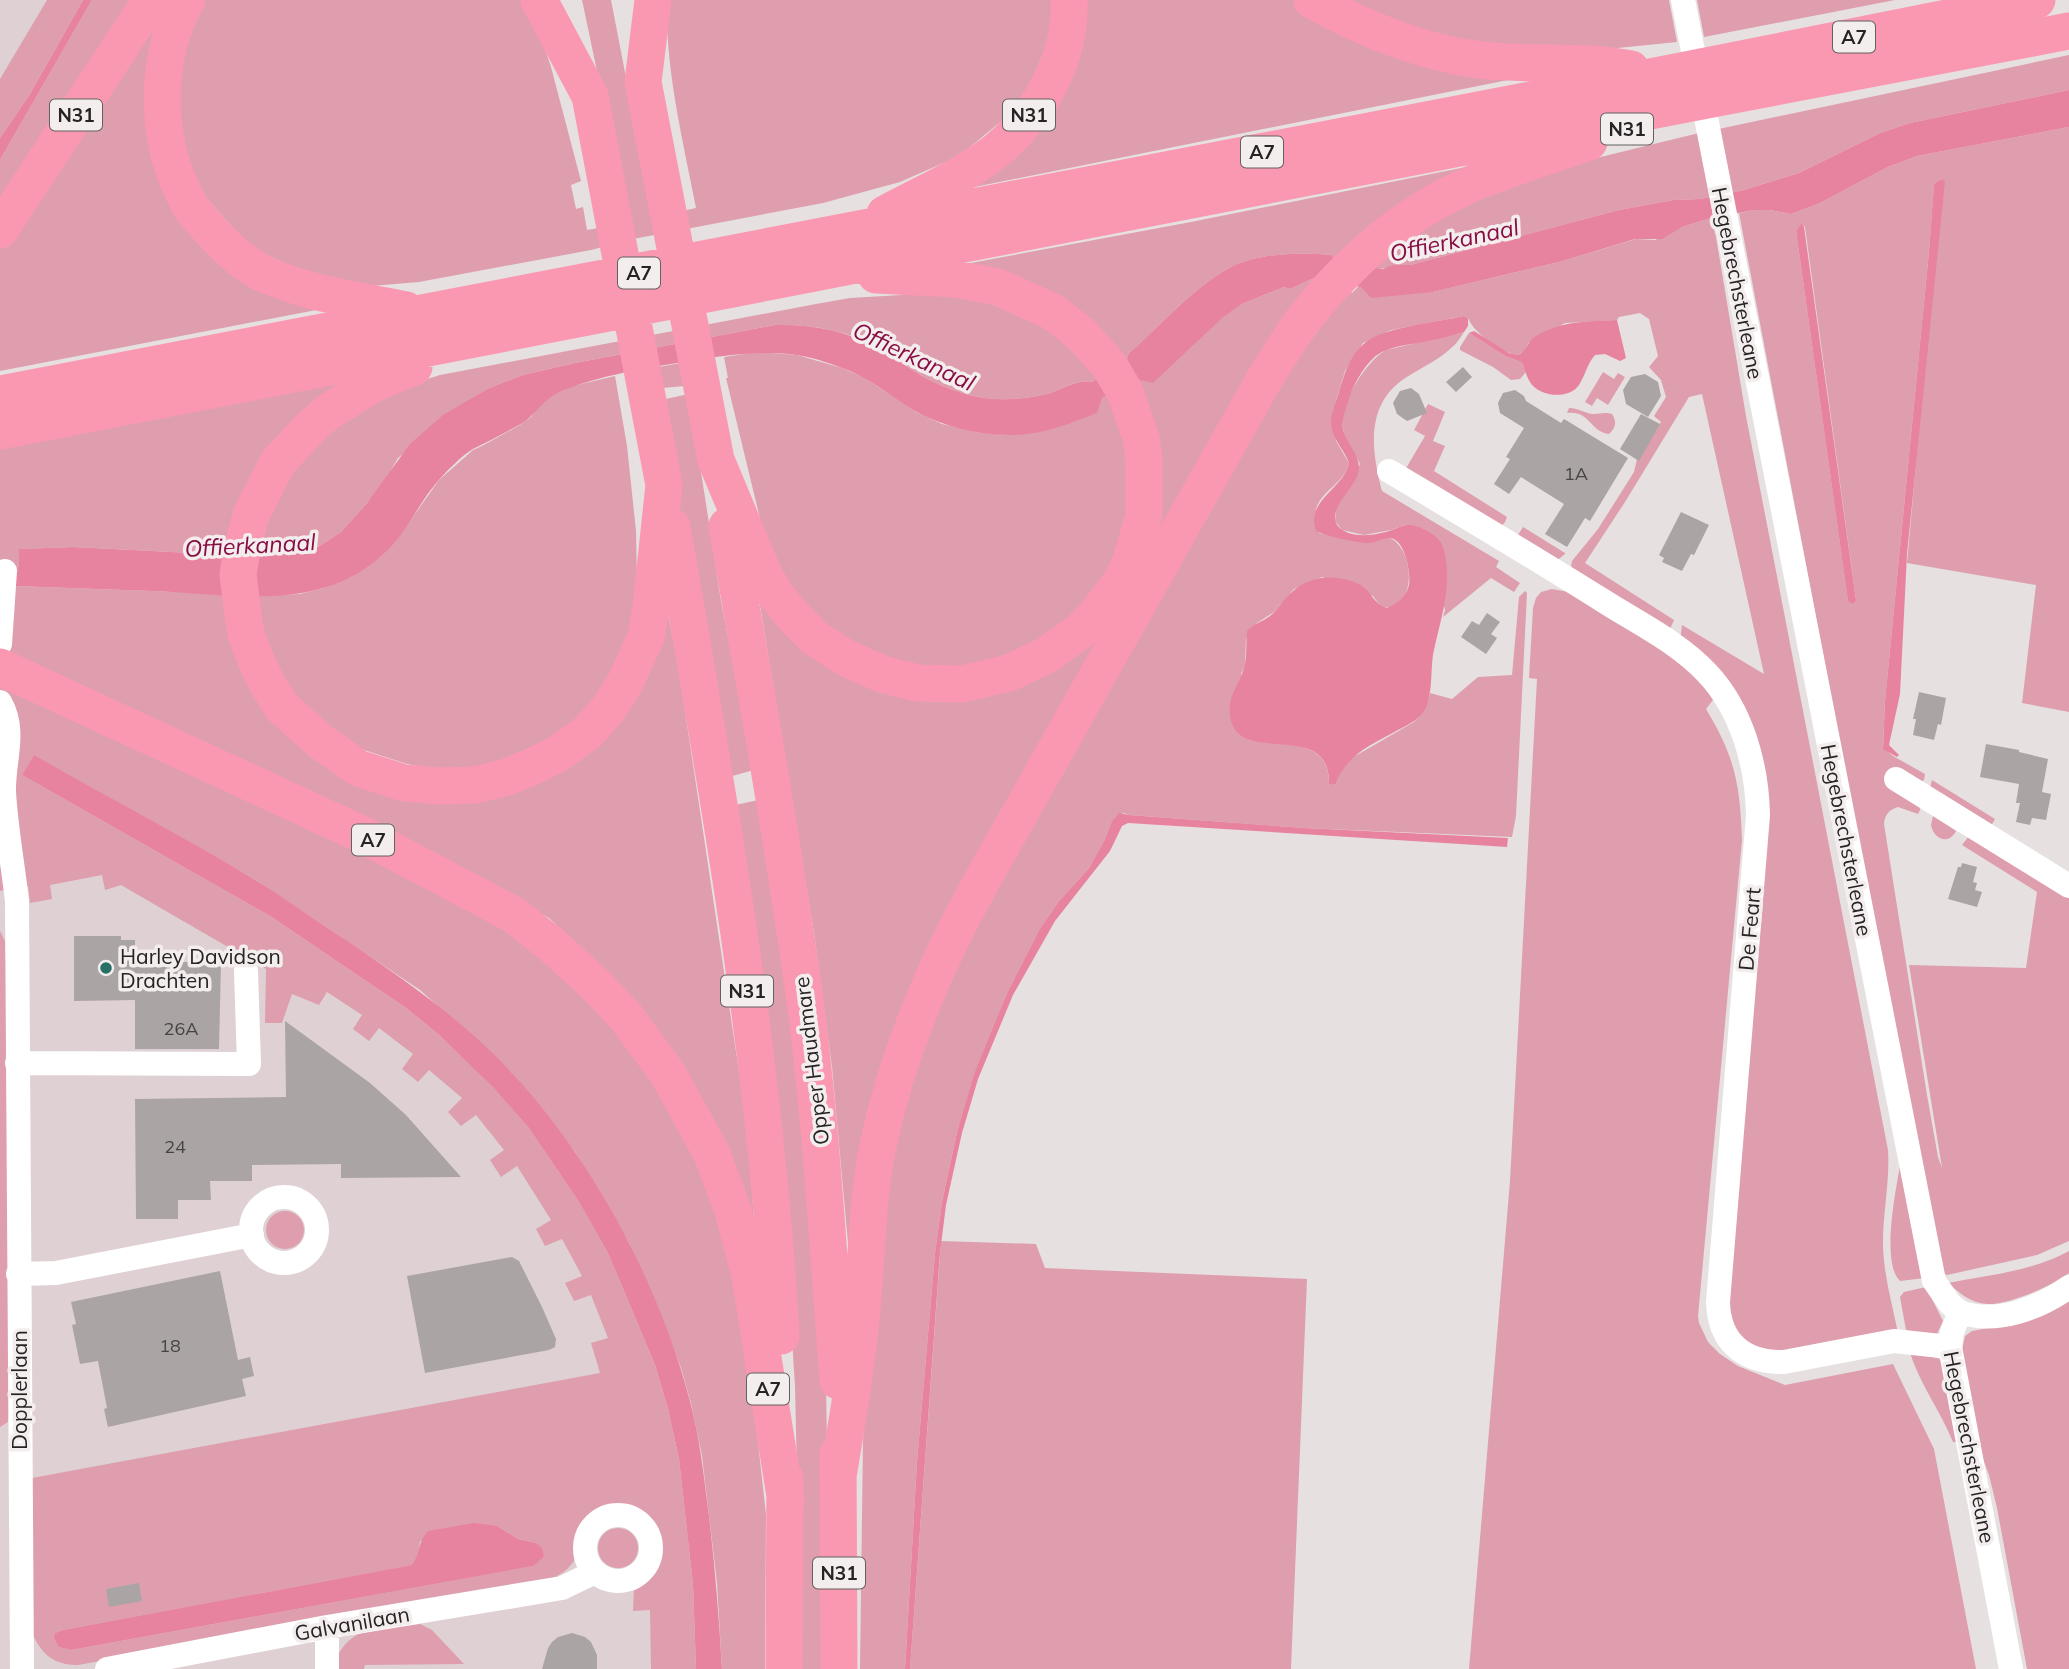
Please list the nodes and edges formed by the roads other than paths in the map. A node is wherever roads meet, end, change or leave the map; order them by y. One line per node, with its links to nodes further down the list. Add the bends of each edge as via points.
1 (151, 0): 16 (highway, N31)
2 (187, 0): 19 (highway, A7, via 164,71 162,109 168,155 191,208 227,248 260,272 321,294)
3 (539, 0): 14 (highway)
4 (570, 0): 14 (highway, N31)
5 (627, 0): 13 (highway, N31)
6 (653, 0): 13 (highway, N31)
7 (1069, 0): 17 (highway, N31, via 1060,61 1043,97 1012,135 974,167)
8 (1312, 0): 12 (highway, A7, via 1345,19 1455,56)
9 (1684, 0): 38 (street, Hegebrechsterleane, via 1934,1281)
10 (2037, 0): 12 (highway, A7)
11 (2069, 31): 15 (highway, A7)
12 (1671, 73): 17 (highway, A7)
13 (643, 82): 23 (highway, N31)
14 (590, 96): 25 (highway, N31)
15 (1712, 99): 18 (highway, A7); 41 (highway, N31, via 1476,182 1425,208 1343,273 1302,322 1265,378 959,920 907,1039 877,1150 861,1328)
16 (0, 230)
17 (853, 231): 19 (highway, A7)
18 (826, 272): 20 (highway, A7); 23 (highway, A7, via 956,279 998,287 1053,312 1081,334 1117,379 1141,438 1144,515 1121,582 1093,618 1063,645 1030,665 961,684 917,682 882,674 815,638 776,595)
19 (424, 314): 21 (highway, A7)
20 (494, 336): 22 (highway, A7); 25 (highway, N31, via 373,384 328,412 278,462 251,515 239,574 246,634 283,708 320,741 358,768 404,783 475,785 534,766 588,732 625,683 646,637)
21 (0, 394)
22 (0, 431)
23 (716, 460): 41 (highway, Opper Haudmare / N31, via 803,988 838,1383)
24 (1389, 471): 39 (street, De Feart, via 1679,648 1708,674 1743,732 1756,781 1758,815 1718,1302 1720,1321 1732,1345 1771,1363 1894,1341)
25 (664, 485): 43 (highway, N31, via 737,909 765,1126 778,1276)
26 (5, 571): 27 (street)
27 (0, 643)
28 (0, 667): 43 (highway, A7, via 361,834 490,902 514,915 597,986 668,1074 712,1154 729,1199 750,1276)
29 (0, 702): 32 (street, Dopplerlaan, via 10,735 5,769)
30 (1896, 779): 31 (street)
31 (2069, 886)
32 (8, 902): 34 (street, Dopplerlaan)
33 (246, 971): 34 (street, via 249,1064)
34 (17, 1063): 36 (street, Dopplerlaan)
35 (252, 1235): 36 (street, via 56,1273)
36 (18, 1274): 40 (street, Dopplerlaan)
37 (2069, 1287): 38 (street, via 2019,1312 1986,1317)
38 (1960, 1312): 39 (street, Hegebrechsterleane)
39 (1950, 1348): 51 (street, Hegebrechsterleane)
40 (10, 1446): 42 (street, Dopplerlaan)
41 (838, 1476): 50 (highway, Opper Haudmare / N31)
42 (10, 1478): 46 (street, Dopplerlaan)
43 (786, 1502): 49 (highway, N31)
44 (595, 1572): 45 (street, Galvanilaan, via 562,1588)
45 (327, 1627): 47 (street, Galvanilaan); 48 (street)
46 (22, 1669)
47 (107, 1669)
48 (327, 1669)
49 (784, 1669)
50 (839, 1669)
51 (2011, 1669)

